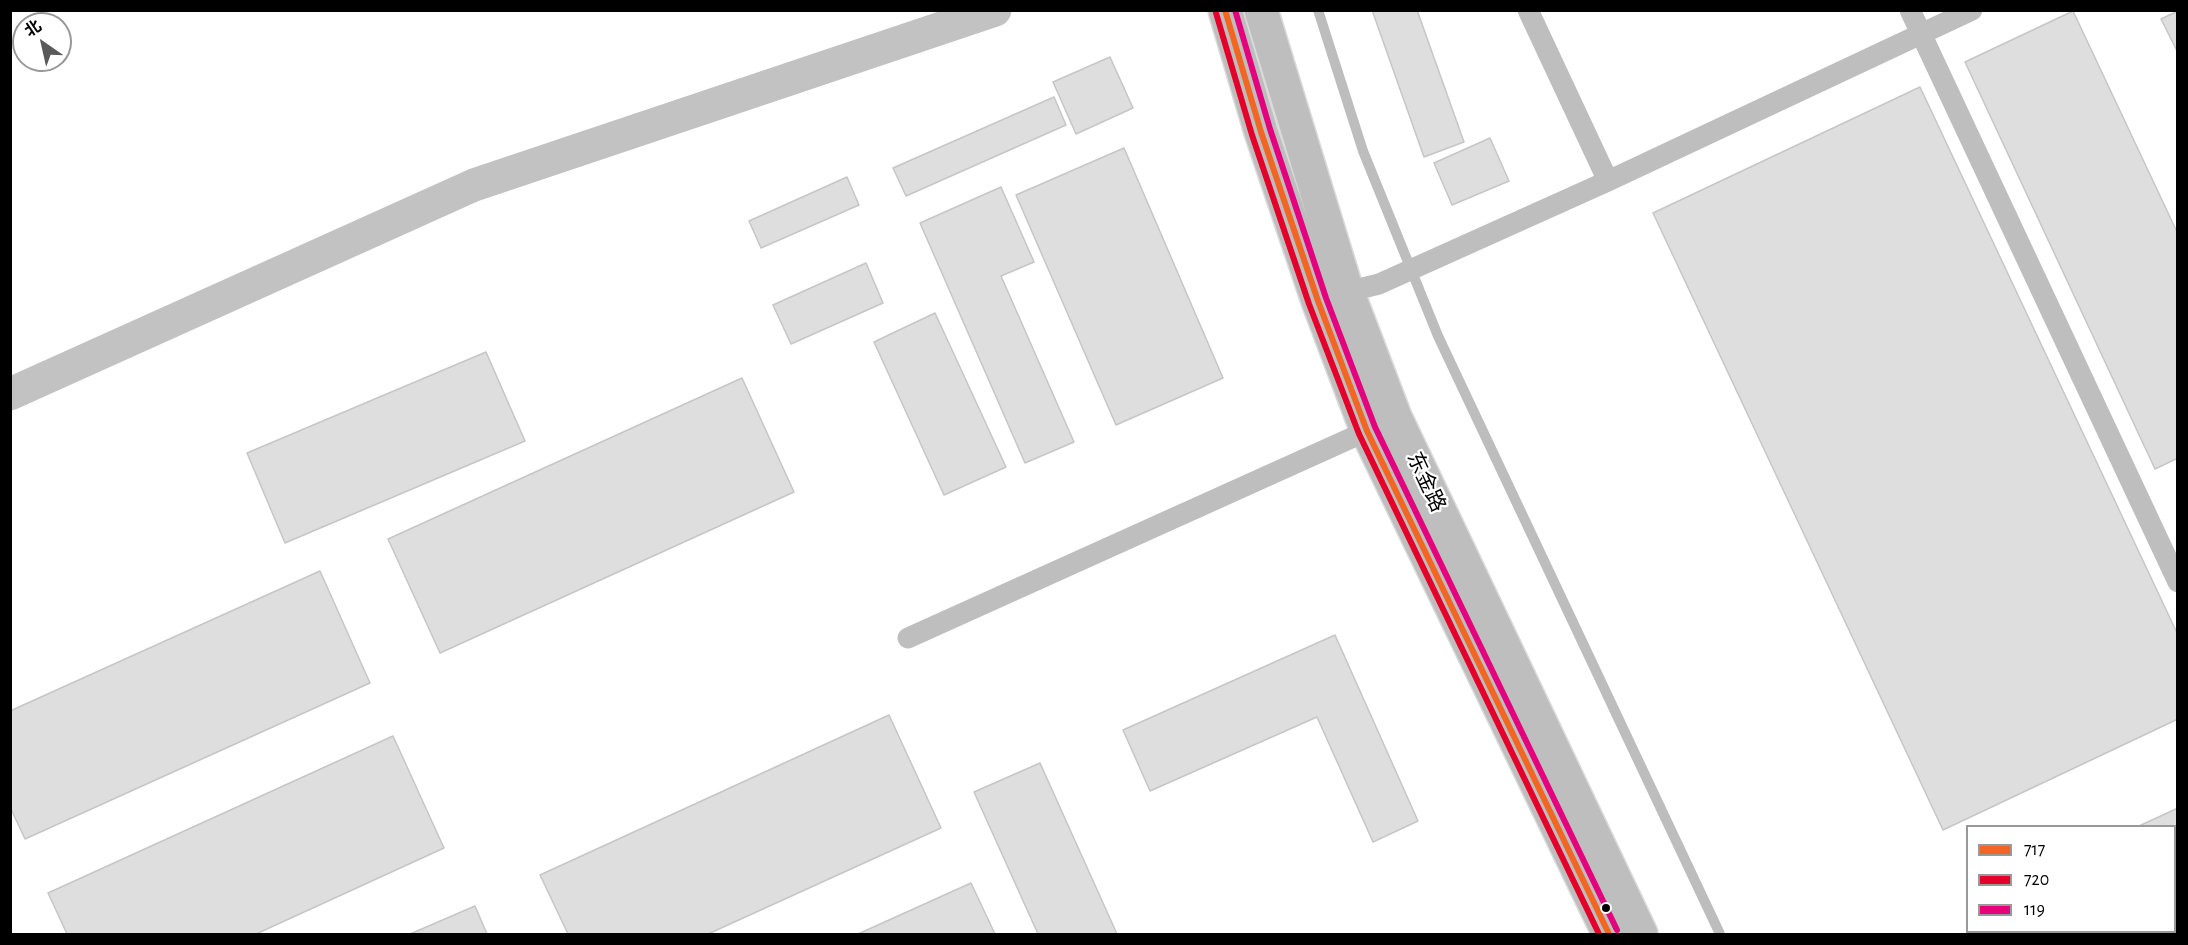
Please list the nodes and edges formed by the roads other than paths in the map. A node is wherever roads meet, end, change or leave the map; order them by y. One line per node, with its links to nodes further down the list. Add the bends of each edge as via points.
1 (995, 10): 10 (main road, via 474,185)
2 (1226, 10): 9 (main road, 东金路, via 1261,132)
3 (1261, 10): 9 (main road, 东金路)
4 (1528, 10): 8 (lane)
5 (1910, 10): 7 (lane)
6 (1972, 10): 7 (lane)
7 (1922, 34): 8 (lane); 12 (lane)
8 (1608, 181): 9 (lane, via 1379,284)
9 (1332, 296): 11 (main road, 东金路)
10 (10, 394)
11 (1381, 424): 13 (lane); 14 (main road, 东金路); 15 (main road, 东金路)
12 (2178, 582)
13 (908, 638)
14 (1610, 934)
15 (1641, 934)

